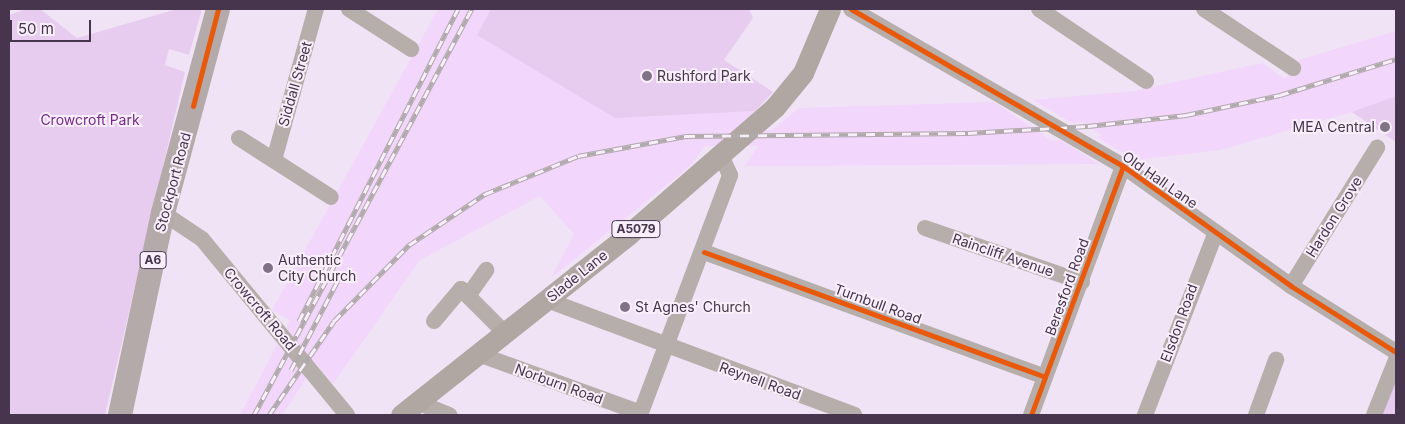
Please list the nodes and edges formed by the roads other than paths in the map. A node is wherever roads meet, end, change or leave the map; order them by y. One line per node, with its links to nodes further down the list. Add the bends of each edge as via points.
1 (218, 9): 17 (highway, Stockport Road / A6)
2 (316, 9): 14 (street, Siddall Street)
3 (349, 9): 8 (street)
4 (830, 9): 13 (main road, Slade Lane / A5079, via 814,53 789,93)
5 (851, 9): 15 (street, Old Hall Lane)
6 (1038, 9): 10 (street)
7 (1204, 9): 9 (street)
8 (411, 49)
9 (1293, 68)
10 (1146, 82)
11 (239, 138): 14 (street)
12 (1377, 148): 23 (street, Hardon Grove)
13 (721, 156): 20 (street, via 730,175); 25 (main road, Slade Lane / A5079)
14 (274, 160): 16 (street)
15 (1123, 166): 19 (street, Old Hall Lane); 22 (street, Beresford Road)
16 (331, 197)
17 (163, 213): 35 (highway, Stockport Road / A6); 36 (street, Crowcroft Road, via 180,220 202,239)
18 (925, 228): 22 (street, Raincliff Avenue)
19 (1216, 232): 23 (street, Old Hall Lane); 40 (street, Elsdon Road)
20 (704, 252): 28 (street); 32 (street, Turnbull Road)
21 (486, 270): 24 (street)
22 (1082, 282): 32 (street, Beresford Road)
23 (1291, 286): 29 (street, Old Hall Lane)
24 (468, 296): 26 (street, via 461,289); 27 (street)
25 (547, 300): 27 (main road, Slade Lane / A5079); 28 (street, Reynell Road)
26 (434, 321)
27 (504, 333): 30 (main road, Slade Lane / A5079)
28 (667, 347): 34 (street); 38 (street, Reynell Road)
29 (1394, 349): 42 (street)
30 (478, 354): 33 (main road, Slade Lane / A5079); 34 (street, Norburn Road)
31 (1276, 372): 41 (street)
32 (1045, 377): 39 (street, Beresford Road)
33 (409, 409): 37 (street)
34 (640, 414)
35 (120, 415)
36 (347, 415)
37 (450, 415)
38 (854, 415)
39 (1031, 415)
40 (1145, 415)
41 (1256, 415)
42 (1374, 415)

